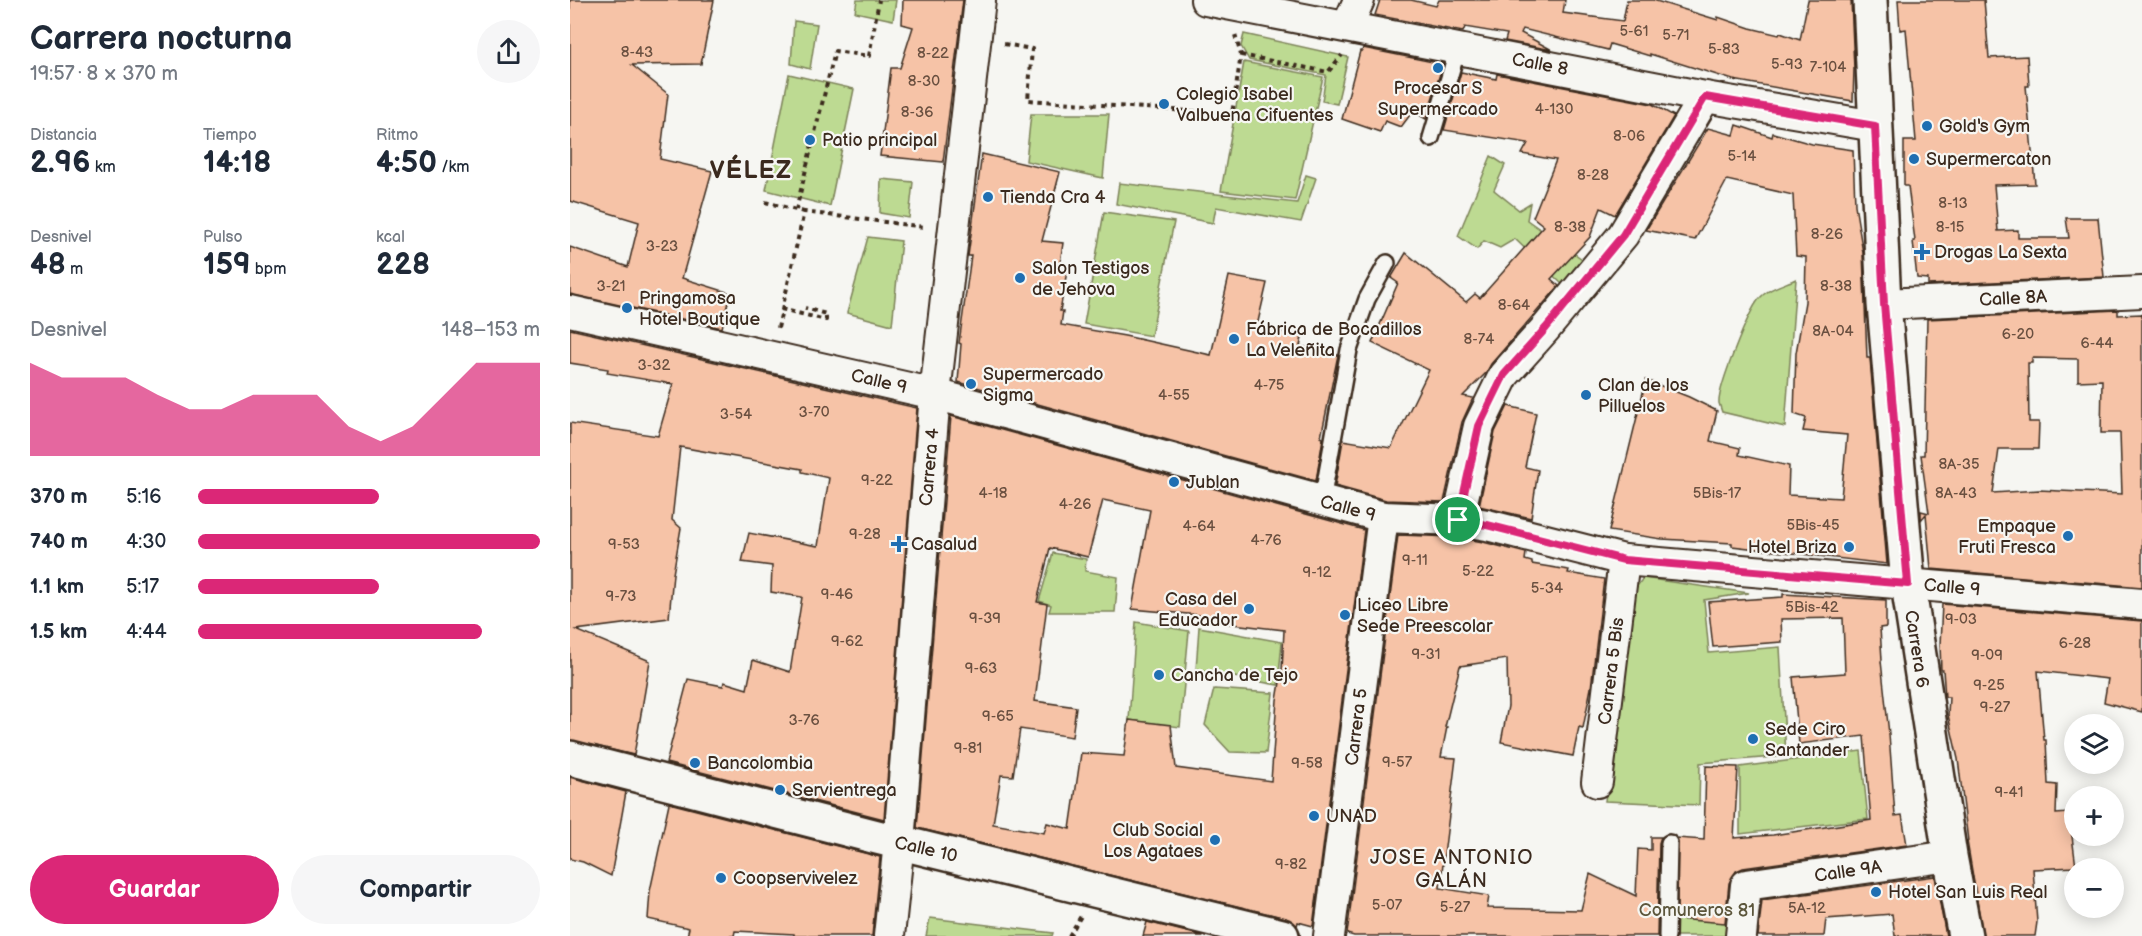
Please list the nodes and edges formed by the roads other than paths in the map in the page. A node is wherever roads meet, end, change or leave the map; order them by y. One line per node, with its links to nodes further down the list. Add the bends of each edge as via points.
1 (980, 0): 13 (street, Carrera 4)
2 (1206, 0): 4 (street, Calle 8)
3 (1870, 0): 7 (main road, Carrera 6)
4 (1351, 26): 5 (street, Calle 8)
5 (1458, 48): 6 (street, Calle 8); 8 (lane)
6 (1705, 97): 7 (street, Calle 8); 16 (street, via 1623,235 1504,375 1479,426)
7 (1875, 126): 11 (main road, Carrera 6)
8 (1431, 138)
9 (1387, 263): 14 (lane, via 1367,299 1349,350)
10 (2142, 292): 11 (street, Calle 8A)
11 (1884, 304): 18 (main road, Carrera 6)
12 (570, 311): 13 (street, Calle 9)
13 (935, 394): 14 (street, Calle 9); 22 (street, Carrera 4)
14 (1322, 501): 15 (street, Calle 9)
15 (1383, 517): 16 (street, Calle 9); 27 (street, Carrera 5)
16 (1458, 520): 17 (street, Calle 9)
17 (1624, 560): 18 (street, Calle 9); 21 (street, Carrera 5 Bis)
18 (1908, 584): 19 (street, Calle 9); 24 (main road, Carrera 6)
19 (2142, 604)
20 (570, 758): 22 (main road, Calle 10)
21 (1597, 782)
22 (899, 842): 25 (street, Carrera 4); 26 (main road, Calle 10)
23 (1669, 843): 28 (lane)
24 (1950, 856): 29 (street, Calle 9A, via 1746,885); 30 (main road, Carrera 6)
25 (889, 936)
26 (1282, 936)
27 (1329, 936)
28 (1667, 936)
29 (1741, 936)
30 (1965, 936)

